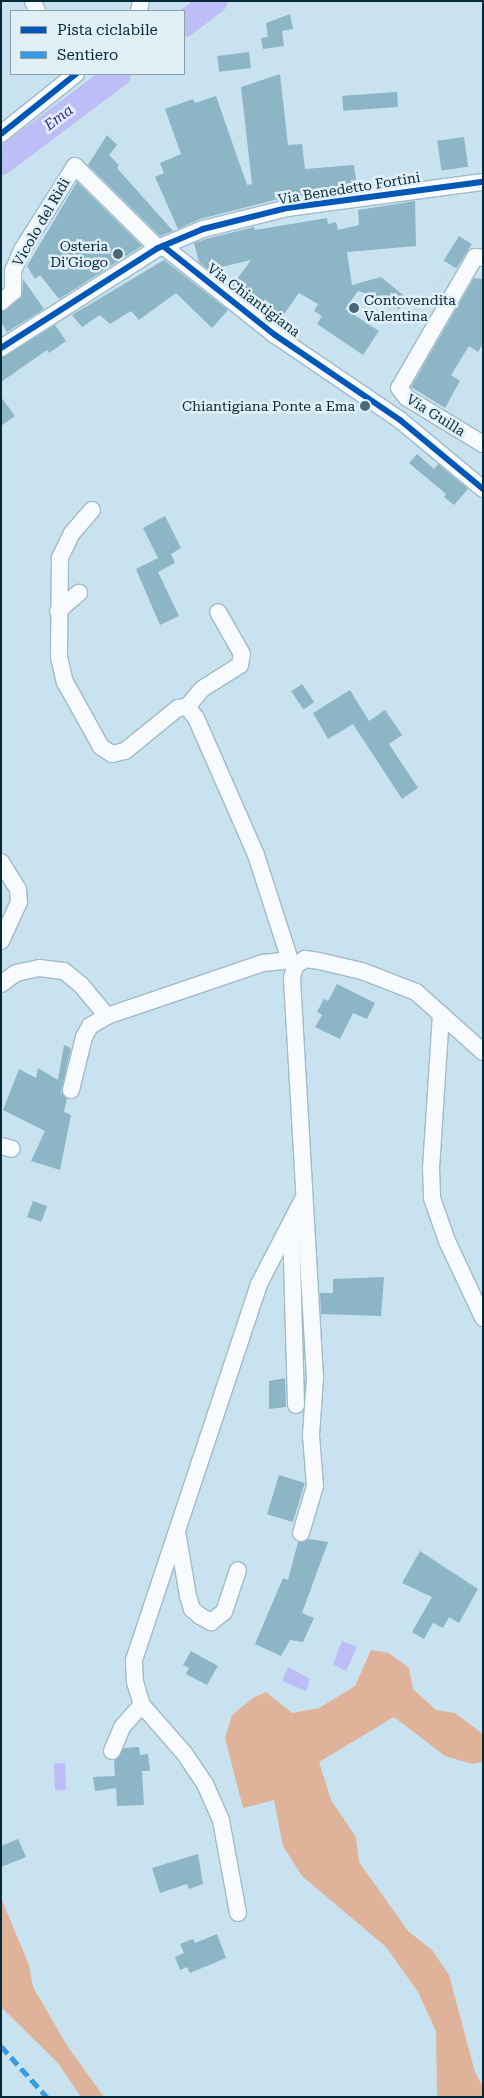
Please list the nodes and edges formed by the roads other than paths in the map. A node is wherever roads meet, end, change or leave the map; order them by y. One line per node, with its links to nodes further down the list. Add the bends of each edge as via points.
1 (68, 76): 2 (street)
2 (1, 134)
3 (483, 182): 4 (street, Via Benedetto Fortini, via 287,208 203,228)
4 (161, 247): 6 (street, Vicolo del Ridi, via 75,166 22,250 13,272 13,292); 7 (street); 9 (street, Via Chiantigiana, via 275,334 400,420)
5 (479, 258): 8 (street, Via Guilla, via 399,388 407,398)
6 (1, 302)
7 (3, 342)
8 (483, 444)
9 (483, 489)
10 (92, 510): 12 (street, via 72,533 60,558)
11 (79, 592): 12 (street)
12 (58, 611): 14 (street, via 60,657 65,682 101,747 112,754 125,751 178,708)
13 (218, 612): 14 (street, via 242,654 240,666 202,689)
14 (187, 706): 17 (street, via 196,718 256,855)
15 (1, 862): 16 (street, via 18,889 19,902)
16 (1, 941)
17 (293, 963): 19 (street, via 305,959 362,972 416,992); 20 (street, via 263,963); 23 (street)
18 (1, 984): 20 (street, via 24,971 40,968 64,971 82,985)
19 (441, 1014): 21 (street); 25 (street, via 431,1167 432,1198 446,1241)
20 (107, 1016): 22 (street, via 90,1026 84,1037)
21 (483, 1052)
22 (71, 1090)
23 (304, 1197): 24 (street); 27 (street, via 315,1378 310,1435 315,1486)
24 (291, 1223): 26 (street); 28 (street, via 259,1284)
25 (483, 1318)
26 (296, 1405)
27 (301, 1533)
28 (178, 1534): 29 (street, via 188,1596 192,1609 200,1616 211,1622 224,1612); 30 (street, via 134,1660 135,1682)
29 (238, 1570)
30 (142, 1705): 31 (street, via 122,1727); 32 (street, via 184,1753 205,1784 222,1820)
31 (112, 1750)
32 (238, 1913)

